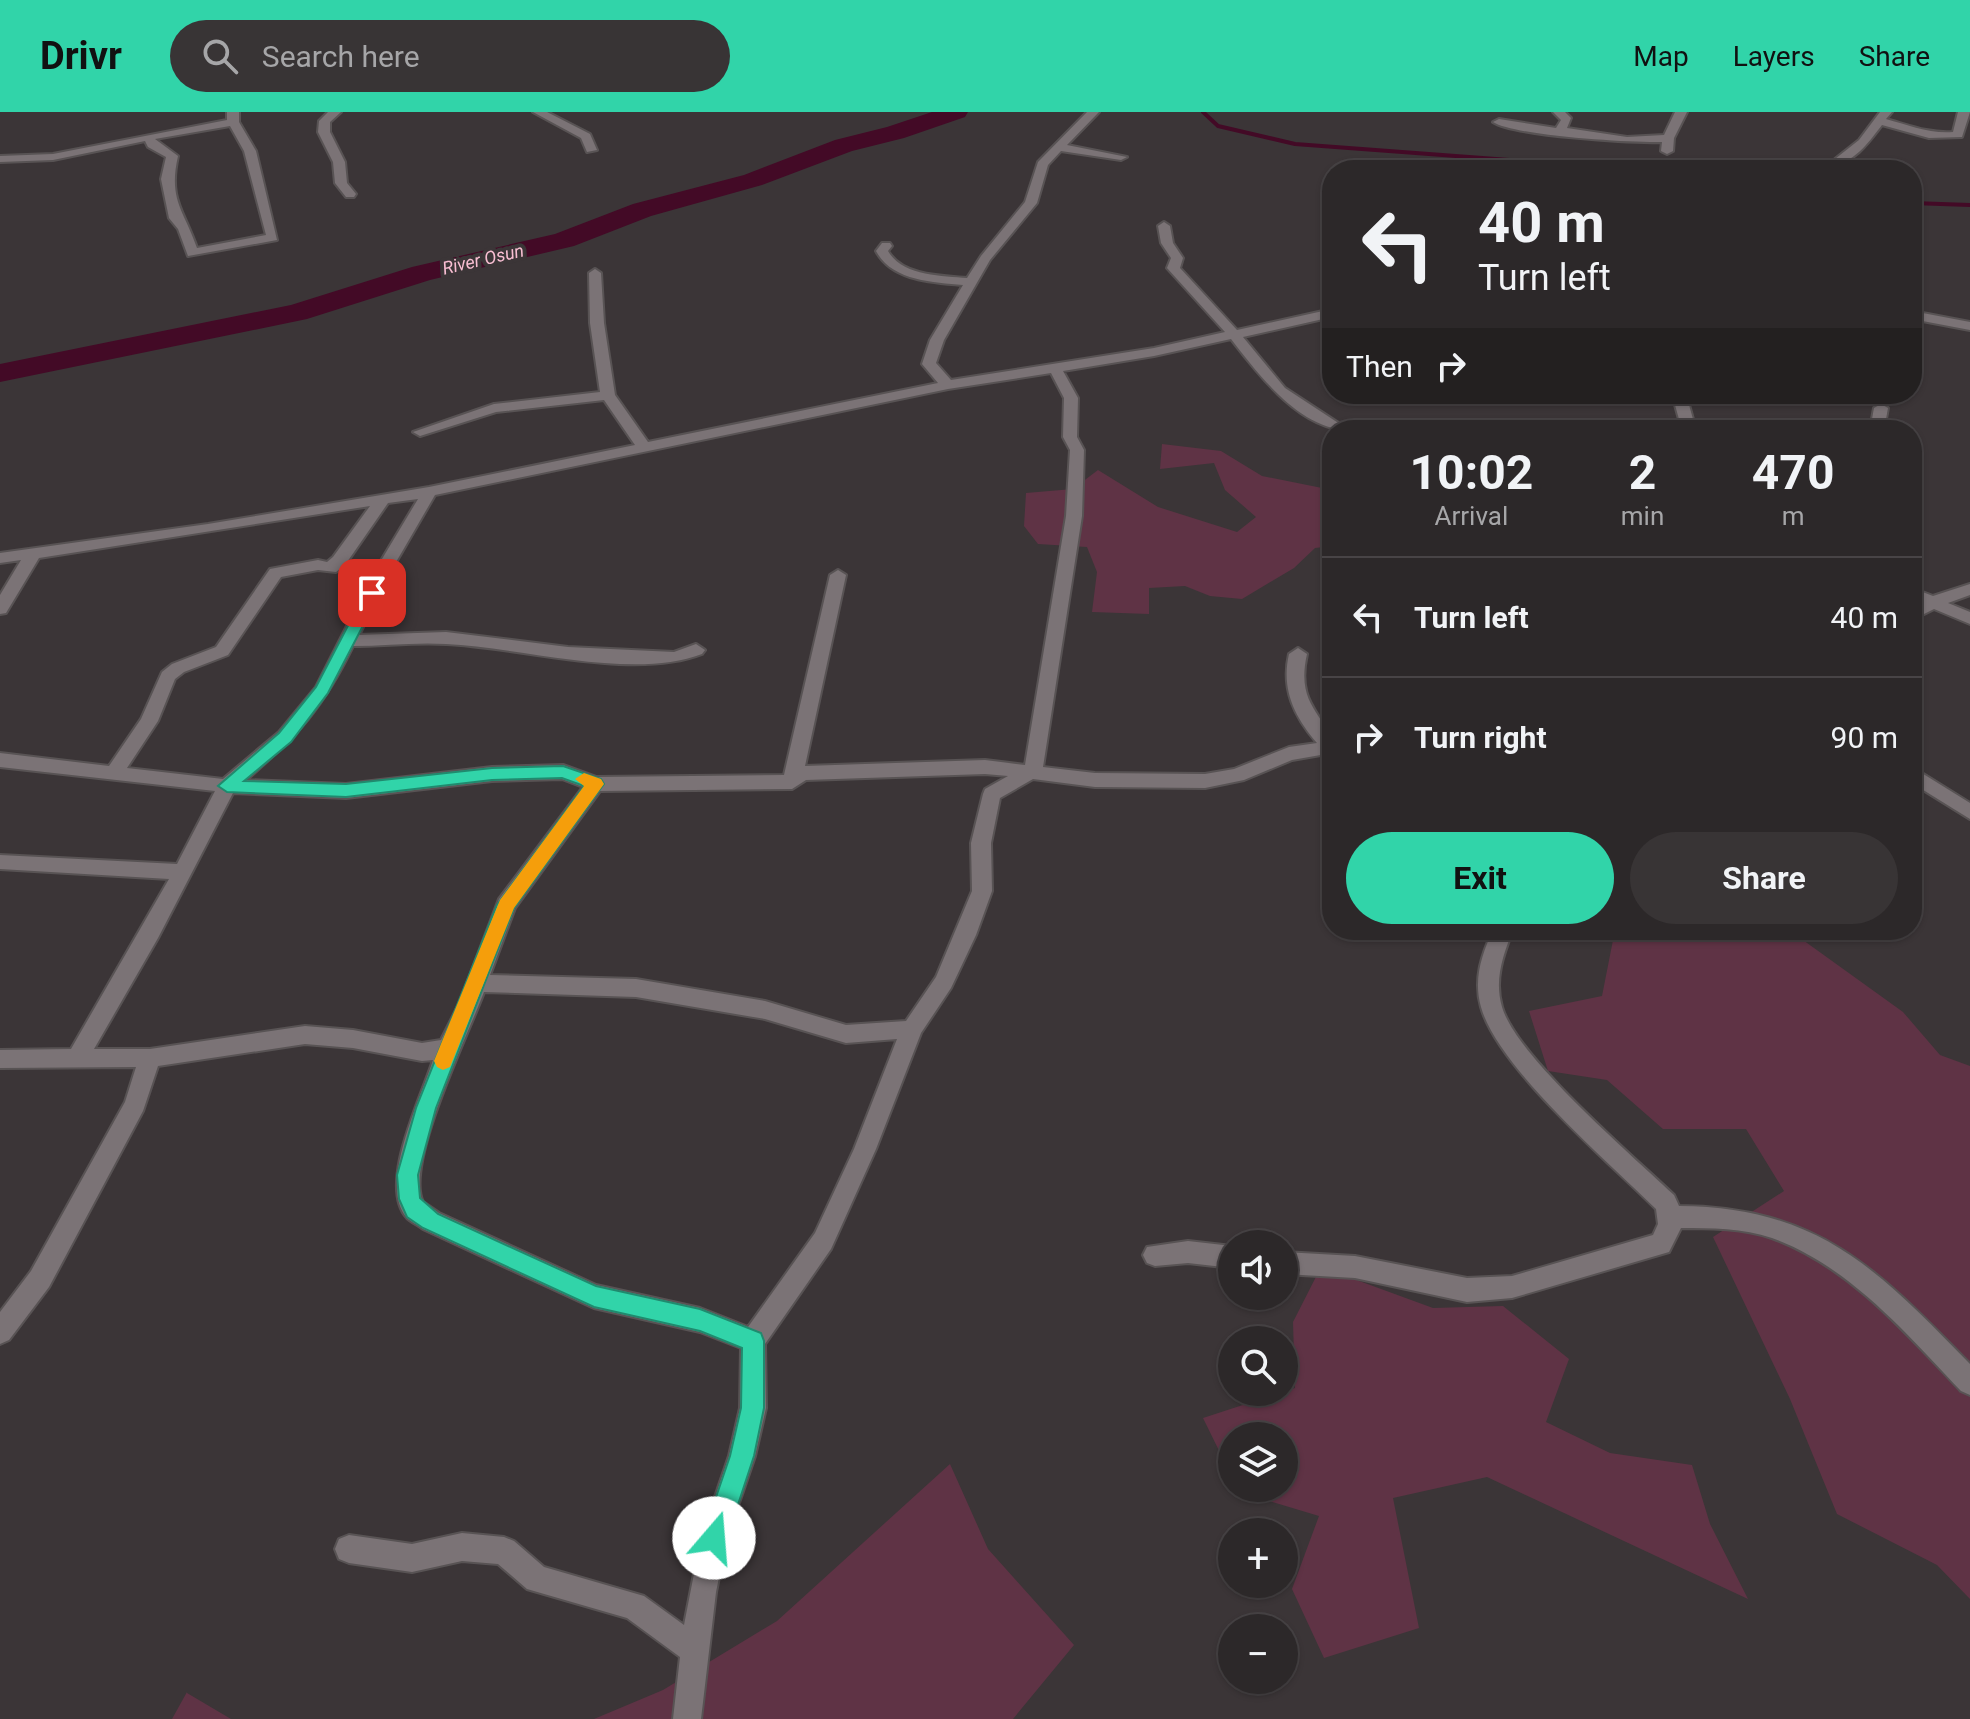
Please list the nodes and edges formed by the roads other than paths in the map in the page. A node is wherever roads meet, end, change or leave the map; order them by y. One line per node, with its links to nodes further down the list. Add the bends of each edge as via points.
1 (335, 112): 17 (street, via 325,121 324,132 339,162 341,183)
2 (539, 112): 13 (street, via 586,136)
3 (1093, 112): 12 (street)
4 (1559, 112): 10 (street, via 1567,120)
5 (1681, 112): 10 (street, via 1668,144)
6 (1964, 112): 7 (street, via 1954,136)
7 (1884, 116): 16 (street)
8 (233, 117): 11 (street); 11 (street, via 274,232 266,241 192,253 175,218 167,179 172,156 152,145)
9 (1499, 122): 10 (street)
10 (1560, 130)
11 (149, 137): 15 (street, via 53,157)
12 (1059, 147): 14 (street); 21 (street, via 1042,164 1031,203)
13 (591, 150)
14 (1121, 157)
15 (0, 159)
16 (1840, 160)
17 (350, 194)
18 (1164, 226): 25 (street, via 1177,258 1173,268)
19 (886, 246): 21 (street, via 883,257 899,269)
20 (595, 273): 28 (street)
21 (972, 282): 27 (street, via 929,357 934,372)
22 (1322, 315): 25 (street)
23 (1922, 317): 24 (street)
24 (1970, 326)
25 (1234, 334): 26 (street); 30 (street, via 1280,391)
26 (1055, 368): 27 (street); 51 (street, via 1071,398 1070,437 1077,450 1075,503)
27 (948, 385): 33 (street)
28 (608, 395): 32 (street, via 494,408); 33 (street)
29 (1881, 408): 31 (street)
30 (1326, 420)
31 (1879, 420)
32 (420, 432)
33 (643, 446): 34 (street)
34 (429, 492): 35 (street); 45 (street)
35 (383, 500): 36 (street); 52 (street, via 339,561 330,568 318,565 276,573 222,651 168,676 149,721)
36 (33, 554): 37 (street); 42 (street)
37 (0, 558)
38 (838, 575): 54 (street)
39 (1965, 592): 41 (street); 44 (street)
40 (1922, 597): 41 (street)
41 (1933, 602): 43 (street); 44 (street)
42 (0, 609)
43 (1922, 609)
44 (1964, 616)
45 (348, 641): 46 (street, via 446,638 568,653 675,658); 56 (street, via 323,690 285,737)
46 (696, 650)
47 (1298, 654): 48 (street, via 1293,686)
48 (1322, 736)
49 (1322, 749): 51 (street, via 1205,781 1095,780)
50 (0, 760): 52 (street)
51 (1033, 771): 54 (street, via 985,767 801,773); 62 (street, via 992,794 981,843 982,891 944,982)
52 (115, 772): 56 (street)
53 (1922, 781): 57 (street)
54 (792, 782): 55 (street)
55 (595, 784): 56 (street, via 563,772 492,774 346,791); 61 (street, via 506,905)
56 (227, 786): 59 (street)
57 (1970, 812)
58 (0, 862): 59 (street)
59 (180, 872): 66 (street)
60 (1499, 940): 67 (street, via 1489,963 1491,1006 1509,1043 1666,1203)
61 (477, 983): 62 (street, via 636,988 765,1010 846,1034); 63 (street)
62 (912, 1029): 72 (street, via 823,1241)
63 (446, 1052): 64 (street, via 305,1035); 72 (street, via 408,1175 415,1210 594,1296 700,1320)
64 (150, 1058): 66 (street); 71 (street, via 135,1104 40,1279)
65 (0, 1059): 66 (street)
66 (76, 1060)
67 (1671, 1217): 70 (street, via 1661,1244 1512,1287 1467,1290 1355,1267); 73 (street, via 1714,1217 1772,1227 1825,1250 1878,1289)
68 (1155, 1255): 69 (street)
69 (1218, 1255)
70 (1298, 1264)
71 (0, 1332)
72 (753, 1341): 75 (street, via 753,1408 714,1538)
73 (1970, 1382)
74 (349, 1549): 75 (street, via 412,1558 462,1547 504,1551 537,1579 634,1606)
75 (693, 1649): 76 (street)
76 (687, 1719)

